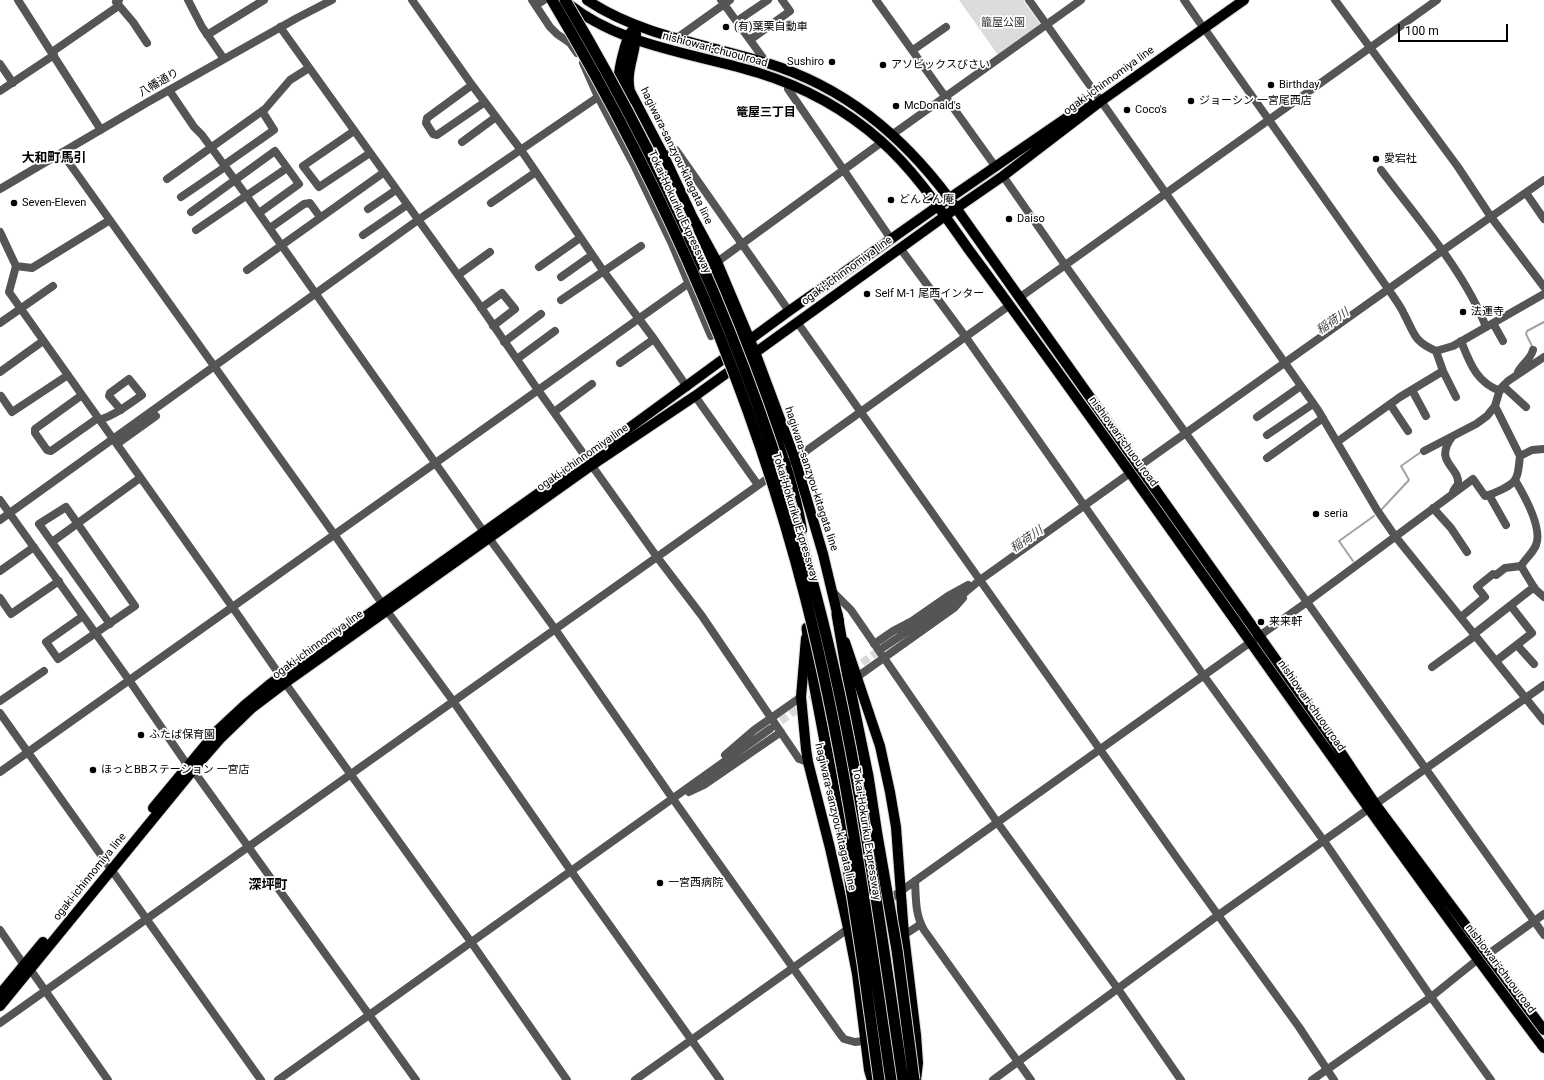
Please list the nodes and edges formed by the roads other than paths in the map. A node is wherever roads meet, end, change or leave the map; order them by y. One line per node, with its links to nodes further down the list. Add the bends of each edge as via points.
1 (18, 0): 36 (street)
2 (188, 0): 29 (street)
3 (264, 0): 29 (street)
4 (332, 0): 27 (street, 八幡通り)
5 (412, 0): 43 (street)
6 (544, 0): 22 (street)
7 (552, 0): 311 (highway, Tokai-Hokuriku Expressway, bridge, via 641,159 678,239 724,346 777,499 806,600 829,700 862,886)
8 (564, 0): 31 (main road, nishiowari-chuou road, via 596,22); 312 (highway, Tokai-Hokuriku Expressway, bridge, via 628,110 668,189 715,295 748,379 788,496 817,595 841,698 867,843)
9 (587, 0): 25 (main road, nishiowari-chuou road)
10 (768, 0): 23 (street)
11 (782, 0): 32 (street, via 790,11)
12 (877, 0): 35 (street)
13 (1029, 0): 24 (street)
14 (1081, 0): 24 (street)
15 (1184, 0): 26 (street)
16 (1233, 0): 26 (main road, ogaki-ichinnomiya line)
17 (1244, 0): 26 (main road, ogaki-ichinnomiya line)
18 (1336, 0): 34 (street)
19 (1437, 0): 34 (street)
20 (725, 1): 23 (street); 30 (street)
21 (117, 2): 33 (street); 36 (street, via 117,7)
22 (534, 3): 47 (street, via 556,34 567,40 574,48)
23 (737, 21): 32 (street)
24 (1046, 24): 46 (street); 48 (street)
25 (636, 26): 30 (main road, nishiowari-chuou road); 31 (main road, hagiwara-sanzyou-kitagata line)
26 (1202, 26): 48 (main road, ogaki-ichinnomiya line); 52 (street)
27 (280, 27): 37 (street, 八幡通り); 40 (street)
28 (946, 27): 35 (street)
29 (207, 35): 37 (street)
30 (677, 38): 38 (main road, nishiowari-chuou road)
31 (632, 39): 42 (main road, nishiowari-chuou road); 62 (main road, hagiwara-sanzyou-kitagata line, via 628,85); 97 (main road, hagiwara-sanzyou-kitagata line, via 619,74 620,86 658,159)
32 (750, 40): 38 (street)
33 (147, 43)
34 (1370, 48): 52 (street); 89 (street)
35 (913, 50): 46 (street)
36 (53, 53): 41 (street); 53 (street)
37 (224, 59): 44 (street, 八幡通り)
38 (766, 62): 55 (main road, nishiowari-chuou road, via 832,91)
39 (0, 64): 41 (street)
40 (309, 68): 50 (street, via 290,80); 54 (street)
41 (13, 83): 45 (street)
42 (790, 84): 57 (main road, nishiowari-chuou road, via 830,104); 66 (street, via 788,89)
43 (472, 86): 49 (street); 49 (street, via 427,118 426,123 433,134 437,135)
44 (169, 90): 53 (street, 八幡通り); 58 (street)
45 (0, 91)
46 (946, 96): 55 (street); 64 (street)
47 (598, 97): 59 (street); 101 (street)
48 (1100, 98): 64 (main road, ogaki-ichinnomiya line); 70 (main road, ogaki-ichinnomiya line); 76 (street)
49 (485, 102): 51 (street)
50 (262, 111): 58 (street); 63 (street, via 274,130)
51 (496, 117): 56 (street); 59 (street)
52 (1268, 120): 76 (street); 120 (street)
53 (101, 130): 60 (street, 八幡通り)
54 (354, 131): 61 (street); 61 (street, via 303,166 319,187)
55 (893, 134): 80 (main road, nishiowari-chuou road, via 924,166)
56 (462, 142)
57 (882, 142): 66 (street); 83 (main road, nishiowari-chuou road, via 921,183)
58 (212, 148): 63 (street); 71 (street)
59 (520, 150): 68 (street); 93 (street)
60 (62, 153): 74 (street, 八幡通り); 92 (street)
61 (370, 154): 69 (street)
62 (664, 156): 102 (street, via 676,150); 109 (main road, hagiwara-sanzyou-kitagata line)
63 (225, 166): 72 (street); 79 (street)
64 (995, 166): 80 (main road, ogaki-ichinnomiya line)
65 (287, 168): 72 (street, via 275,151); 78 (street); 87 (street, via 299,184)
66 (843, 170): 100 (street); 102 (street)
67 (1381, 170): 106 (street)
68 (536, 172): 81 (street); 99 (street)
69 (383, 173): 75 (street); 91 (street)
70 (1003, 176): 84 (main road, ogaki-ichinnomiya line); 110 (street)
71 (167, 179)
72 (235, 180): 78 (street); 86 (street)
73 (1544, 180): 77 (street)
74 (2, 186)
75 (396, 190): 82 (street); 85 (street)
76 (1165, 193): 110 (street); 150 (street)
77 (1526, 194): 89 (street); 90 (street)
78 (246, 195): 87 (street); 95 (street)
79 (181, 197)
80 (949, 198): 83 (main road, ogaki-ichinnomiya line); 84 (main road, nishiowari-chuou road)
81 (491, 203)
82 (407, 206): 93 (street); 98 (street)
83 (938, 206): 88 (main road, nishiowari-chuou road); 100 (main road, ogaki-ichinnomiya line)
84 (956, 208): 88 (main road, ogaki-ichinnomiya line); 123 (main road, nishiowari-chuou road)
85 (368, 209)
86 (191, 212)
87 (259, 213): 94 (street)
88 (945, 216): 105 (main road, ogaki-ichinnomiya line); 125 (main road, nishiowari-chuou road)
89 (1491, 217): 106 (street); 119 (street)
90 (1544, 217)
91 (320, 218): 94 (street, via 310,203 304,204); 103 (street)
92 (110, 220): 111 (street, via 32,268); 152 (street)
93 (418, 220): 115 (street); 121 (street)
94 (270, 228): 103 (street)
95 (196, 230)
96 (0, 232): 111 (street)
97 (692, 233): 101 (street); 144 (main road, hagiwara-sanzyou-kitagata line)
98 (363, 235)
99 (580, 238): 108 (street); 112 (street)
100 (891, 239): 128 (main road, ogaki-ichinnomiya line)
101 (671, 242): 117 (street)
102 (742, 244): 109 (street); 128 (street)
103 (281, 245): 113 (street); 121 (street)
104 (641, 246): 114 (street)
105 (900, 248): 131 (main road, ogaki-ichinnomiya line); 138 (street)
106 (1442, 251): 120 (street); 135 (street, via 1470,293)
107 (490, 252): 115 (street)
108 (592, 255): 114 (street); 116 (street)
109 (717, 262): 144 (main road, hagiwara-sanzyou-kitagata line)
110 (1065, 265): 123 (street); 180 (street)
111 (16, 266): 127 (street, via 9,292)
112 (539, 267)
113 (247, 270)
114 (604, 272): 124 (street); 130 (street)
115 (458, 275): 126 (street)
116 (561, 277)
117 (689, 283): 130 (street); 137 (street)
118 (53, 286): 127 (street)
119 (1544, 287)
120 (1389, 290): 146 (street, via 1405,314 1417,340); 150 (street)
121 (315, 294): 152 (street); 190 (street)
122 (1544, 294): 133 (street)
123 (1019, 298): 192 (main road, nishiowari-chuou road)
124 (561, 300)
125 (1010, 305): 138 (street); 192 (main road, nishiowari-chuou road)
126 (480, 308): 134 (street); 134 (street, via 502,293 515,309)
127 (21, 309): 132 (street); 140 (street)
128 (789, 312): 144 (main road, ogaki-ichinnomiya line)
129 (541, 314): 143 (street)
130 (638, 319): 139 (street); 161 (street)
131 (797, 322): 147 (main road, ogaki-ichinnomiya line); 173 (street)
132 (0, 323)
133 (1494, 323): 135 (street); 142 (street)
134 (493, 326): 143 (street)
135 (1486, 327): 141 (street)
136 (555, 331): 149 (street)
137 (711, 336)
138 (965, 336): 173 (street); 199 (street)
139 (654, 339): 151 (street); 159 (street)
140 (43, 341): 154 (street); 155 (street)
141 (1461, 341): 146 (street); 160 (street, via 1477,375 1483,382)
142 (1503, 341)
143 (504, 342): 149 (street)
144 (747, 343): 147 (main road, hagiwara-sanzyou-kitagata line); 159 (main road, ogaki-ichinnomiya line)
145 (1533, 350): 156 (street)
146 (1436, 351): 153 (street)
147 (751, 355): 164 (main road, ogaki-ichinnomiya line); 191 (main road, hagiwara-sanzyou-kitagata line)
148 (1544, 357): 156 (street)
149 (517, 360): 161 (street)
150 (1284, 363): 158 (street); 180 (street)
151 (620, 364)
152 (214, 366): 183 (street); 205 (street)
153 (1443, 371): 162 (street); 165 (street)
154 (0, 372)
155 (68, 375): 163 (street); 166 (street, via 12,412)
156 (1517, 375): 160 (street)
157 (592, 384): 172 (street)
158 (1301, 386): 167 (street); 175 (street)
159 (687, 387): 189 (main road, ogaki-ichinnomiya line)
160 (1501, 389): 169 (street); 170 (street)
161 (538, 390): 172 (street); 190 (street)
162 (1412, 390): 168 (street); 176 (street)
163 (82, 395): 178 (street); 178 (street, via 35,429 35,433 47,450 51,451)
164 (695, 396): 189 (main road, ogaki-ichinnomiya line); 195 (street)
165 (1456, 396)
166 (0, 397)
167 (1314, 404): 177 (street); 181 (street)
168 (1390, 404): 179 (street); 184 (street)
169 (1495, 406): 182 (street, via 1476,424); 187 (street)
170 (1526, 407)
171 (121, 410): 178 (street, via 113,416)
172 (554, 412): 189 (street)
173 (861, 412): 191 (street); 216 (street)
174 (156, 416): 183 (street)
175 (1257, 416)
176 (1426, 416)
177 (1323, 418): 184 (street); 188 (street)
178 (98, 419): 183 (street)
179 (1408, 431)
180 (1186, 434): 192 (street); 222 (street)
181 (1267, 435)
182 (1452, 437): 186 (street); 196 (street, via 1445,453 1458,484)
183 (114, 442): 193 (street); 201 (street)
184 (1338, 442): 207 (street)
185 (1544, 449): 187 (street, via 1532,450)
186 (1424, 451)
187 (1520, 456): 194 (street)
188 (1267, 458)
189 (590, 461): 206 (main road, ogaki-ichinnomiya line); 213 (street)
190 (436, 462): 205 (street); 206 (street)
191 (790, 462): 195 (street); 219 (main road, hagiwara-sanzyou-kitagata line); 230 (main road, hagiwara-sanzyou-kitagata line, via 804,538)
192 (1134, 470): 199 (street); 234 (main road, nishiowari-chuou road)
193 (140, 478): 203 (street); 224 (street)
194 (1515, 480): 197 (street); 209 (street, via 1535,522)
195 (758, 485): 213 (street)
196 (1451, 494): 197 (street, via 1473,479 1485,496); 200 (street)
197 (1489, 495): 204 (street)
198 (0, 500): 201 (street)
199 (1084, 505): 216 (street); 243 (street)
200 (1433, 508): 207 (street); 212 (street, via 1451,528)
201 (10, 513): 202 (street); 210 (street)
202 (0, 520)
203 (78, 524): 208 (street); 208 (street, via 66,507 39,524); 229 (street, via 135,606)
204 (1506, 525)
205 (334, 534): 224 (street); 225 (street)
206 (486, 535): 225 (main road, ogaki-ichinnomiya line); 231 (street)
207 (1395, 536): 222 (street); 228 (street)
208 (52, 542): 229 (street)
209 (1537, 543): 211 (street); 214 (street)
210 (34, 547): 215 (street); 217 (street)
211 (1544, 549)
212 (1467, 552)
213 (657, 557): 231 (street); 253 (street, via 702,616)
214 (1521, 566): 218 (street); 228 (street, via 1505,568 1477,587 1485,597)
215 (0, 571)
216 (980, 580): 235 (street, via 948,596); 237 (street); 238 (street, via 954,608); 257 (street)
217 (59, 581): 221 (street, via 12,614); 227 (street)
218 (1534, 587): 220 (street); 223 (street)
219 (832, 591): 226 (main road, hagiwara-sanzyou-kitagata line); 235 (street, via 851,610)
220 (1544, 596)
221 (0, 598)
222 (1307, 602): 234 (street); 261 (street)
223 (1511, 606): 233 (street); 236 (street, via 1532,633)
224 (232, 607): 245 (street); 246 (street)
225 (385, 608): 246 (main road, ogaki-ichinnomiya line); 251 (street)
226 (837, 614): 244 (main road, hagiwara-sanzyou-kitagata line); 301 (highway, bridge, via 867,770)
227 (83, 616): 232 (street); 232 (street, via 46,642 58,659)
228 (1460, 617): 233 (street)
229 (110, 624): 232 (street)
230 (807, 628): 248 (main road, hagiwara-sanzyou-kitagata line); 310 (highway, bridge, via 814,683 844,842)
231 (555, 629): 251 (street); 264 (street)
232 (96, 634): 245 (street)
233 (1474, 634): 239 (street); 241 (street)
234 (1255, 639): 243 (street); 265 (main road, nishiowari-chuou road)
235 (874, 644): 238 (street)
236 (1517, 645): 239 (street); 240 (street)
237 (884, 647)
238 (883, 658): 244 (street); 266 (street)
239 (1496, 661): 249 (street)
240 (1534, 664)
241 (1432, 667)
242 (44, 671): 250 (street)
243 (1204, 676): 257 (street); 267 (street)
244 (857, 677): 272 (main road, hagiwara-sanzyou-kitagata line, via 880,746 890,792 896,827)
245 (130, 680): 258 (street); 260 (street)
246 (283, 680): 260 (main road, ogaki-ichinnomiya line); 263 (street)
247 (1544, 686): 249 (street)
248 (801, 697): 253 (street); 259 (main road, hagiwara-sanzyou-kitagata line)
249 (1526, 698): 254 (street); 261 (street)
250 (0, 701)
251 (453, 701): 263 (street); 270 (street)
252 (0, 713): 258 (street)
253 (771, 718): 256 (street); 264 (street, via 703,772)
254 (1544, 721)
255 (770, 729): 264 (street)
256 (780, 732): 259 (street, via 799,759); 264 (street, via 704,785)
257 (1100, 749): 266 (street); 274 (street)
258 (28, 752): 262 (street); 269 (street)
259 (808, 762): 278 (main road, hagiwara-sanzyou-kitagata line)
260 (191, 768): 268 (street); 269 (main road, ogaki-ichinnomiya line)
261 (1426, 769): 265 (street); 276 (street)
262 (0, 772)
263 (351, 774): 268 (street); 282 (street)
264 (673, 800): 270 (street); 286 (street)
265 (1373, 807): 267 (street); 283 (main road, nishiowari-chuou road); 284 (main road, nishiowari-chuou road)
266 (997, 822): 271 (street); 287 (street)
267 (1324, 841): 274 (street); 290 (street)
268 (248, 846): 275 (street); 292 (street)
269 (109, 867): 275 (street); 285 (main road, ogaki-ichinnomiya line)
270 (571, 871): 282 (street); 296 (street)
271 (915, 880): 272 (street); 277 (street, via 916,909)
272 (901, 891): 278 (street); 280 (main road, hagiwara-sanzyou-kitagata line)
273 (1544, 914): 276 (street)
274 (1218, 916): 287 (street); 300 (street)
275 (146, 919): 288 (street); 303 (street)
276 (1534, 921): 281 (street); 283 (street)
277 (921, 924): 280 (street); 299 (street)
278 (848, 928): 286 (street); 297 (main road, hagiwara-sanzyou-kitagata line, via 857,974)
279 (0, 930): 285 (street)
280 (904, 935): 295 (main road, hagiwara-sanzyou-kitagata line)
281 (1544, 935)
282 (471, 942): 292 (street); 306 (street)
283 (1487, 955): 294 (main road, nishiowari-chuou road)
284 (1478, 960): 290 (street); 298 (main road, nishiowari-chuou road)
285 (27, 967): 288 (street); 289 (main road, ogaki-ichinnomiya line); 291 (main road, ogaki-ichinnomiya line)
286 (793, 967): 296 (street); 297 (street, via 844,1039)
287 (1118, 989): 299 (street); 315 (street)
288 (45, 991): 293 (street); 302 (street)
289 (0, 994)
290 (1431, 997): 300 (street); 318 (street)
291 (0, 1006)
292 (369, 1015): 304 (street); 305 (street)
293 (0, 1023)
294 (1544, 1030)
295 (916, 1035): 297 (street); 301 (main road, hagiwara-sanzyou-kitagata line)
296 (691, 1040): 307 (street); 308 (street)
297 (865, 1042): 309 (main road, hagiwara-sanzyou-kitagata line)
298 (1544, 1048)
299 (1018, 1062): 313 (street); 314 (street)
300 (1327, 1070): 316 (street); 317 (street)
301 (917, 1079)
302 (108, 1080)
303 (261, 1080)
304 (278, 1080)
305 (416, 1080)
306 (567, 1080)
307 (635, 1080)
308 (720, 1080)
309 (872, 1080)
310 (879, 1080)
311 (891, 1080)
312 (903, 1080)
313 (993, 1080)
314 (1030, 1080)
315 (1181, 1080)
316 (1312, 1080)
317 (1334, 1080)
318 (1491, 1080)

